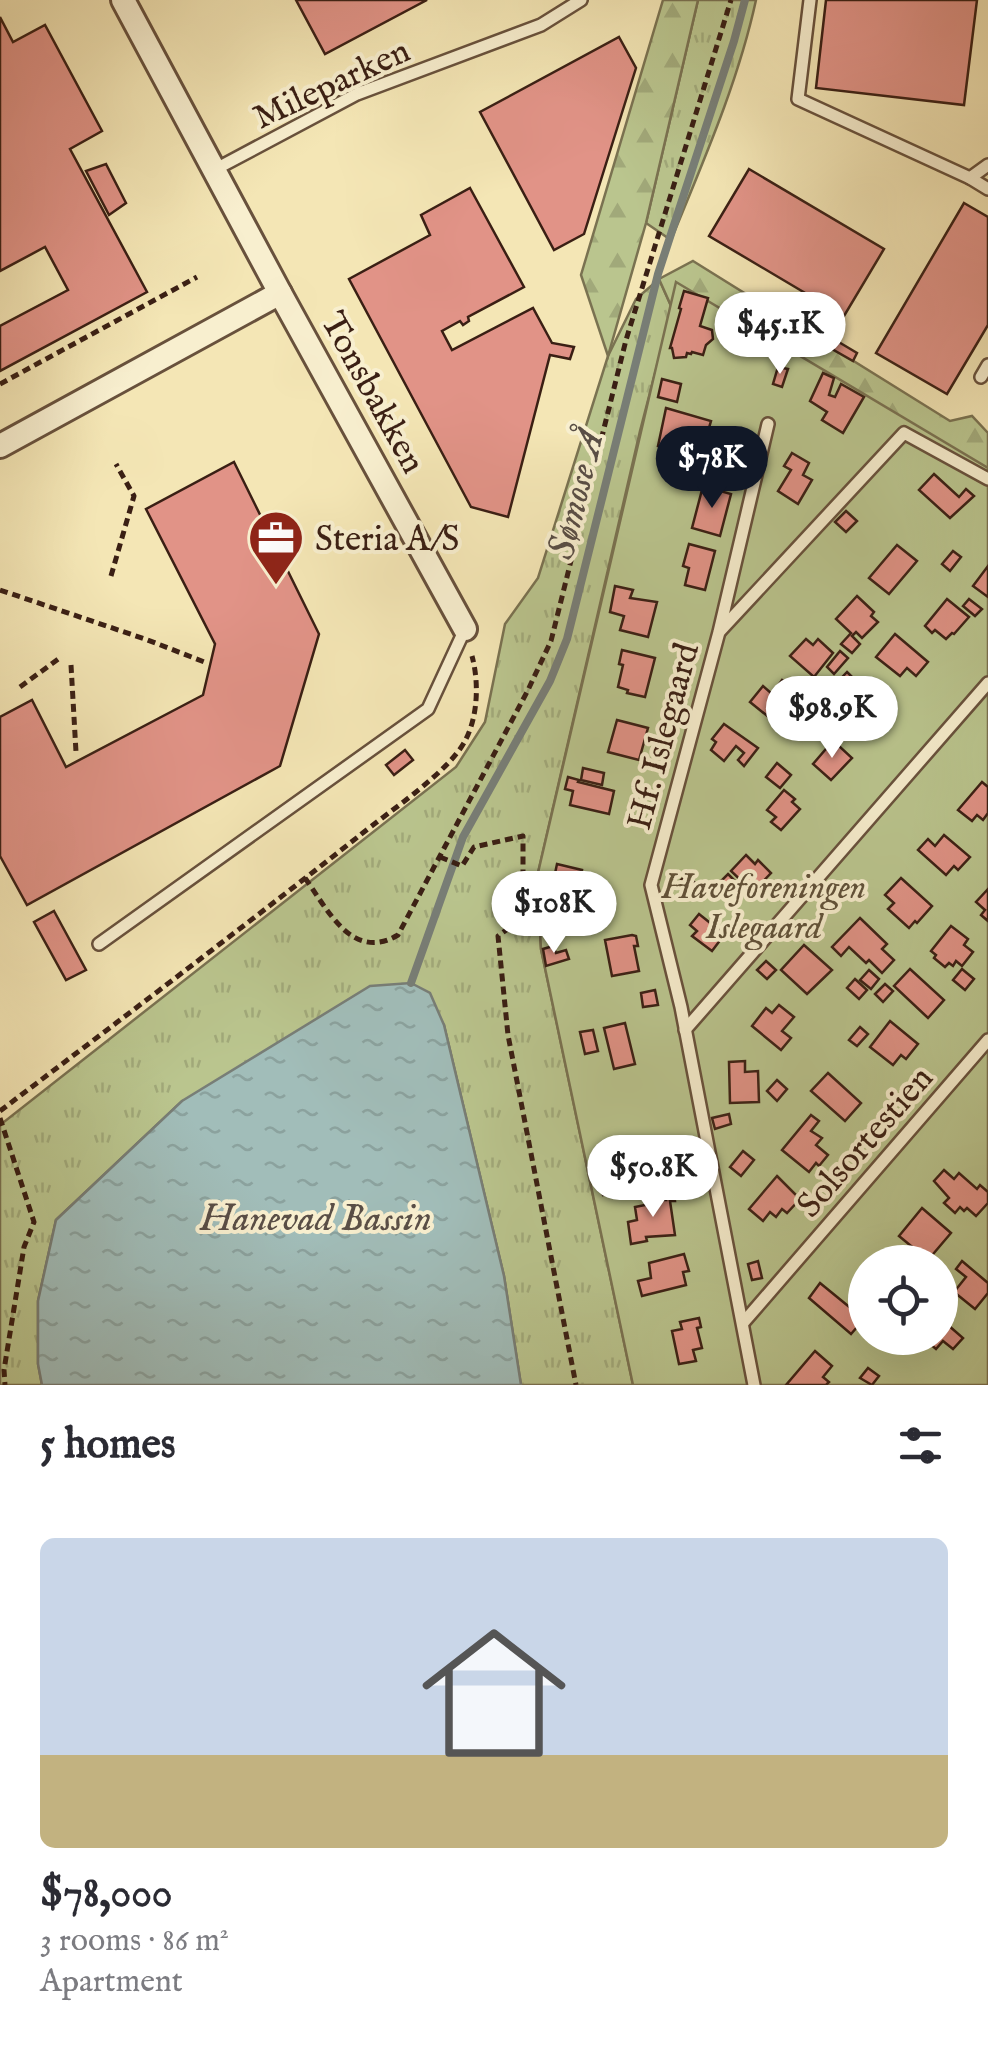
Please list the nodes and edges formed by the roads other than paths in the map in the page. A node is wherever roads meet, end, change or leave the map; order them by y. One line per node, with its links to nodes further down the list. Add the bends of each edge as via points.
1 (123, 0): 5 (street, Tonsbakken)
2 (582, 0): 5 (lane, Mileparken, via 541,25 357,94)
3 (810, 0): 6 (lane, via 798,99)
4 (988, 165): 6 (lane)
5 (214, 170): 8 (street, Tonsbakken)
6 (970, 178): 7 (lane)
7 (988, 188)
8 (280, 293): 12 (street, Tonsbakken); 14 (street, Tonsbakken)
9 (988, 365): 10 (lane)
10 (980, 377)
11 (768, 424): 15 (lane, Hf. Islegaard)
12 (0, 446)
13 (988, 479): 15 (lane, Hf. Islegaard, via 904,433)
14 (465, 629): 17 (lane, via 428,709)
15 (719, 632): 18 (lane, Hf. Islegaard, via 651,885)
16 (988, 683): 18 (lane)
17 (99, 944)
18 (685, 1030): 20 (lane, Hf. Islegaard)
19 (988, 1040): 20 (lane, Solsortestien)
20 (743, 1323): 21 (lane, Hf. Islegaard)
21 (754, 1385)

